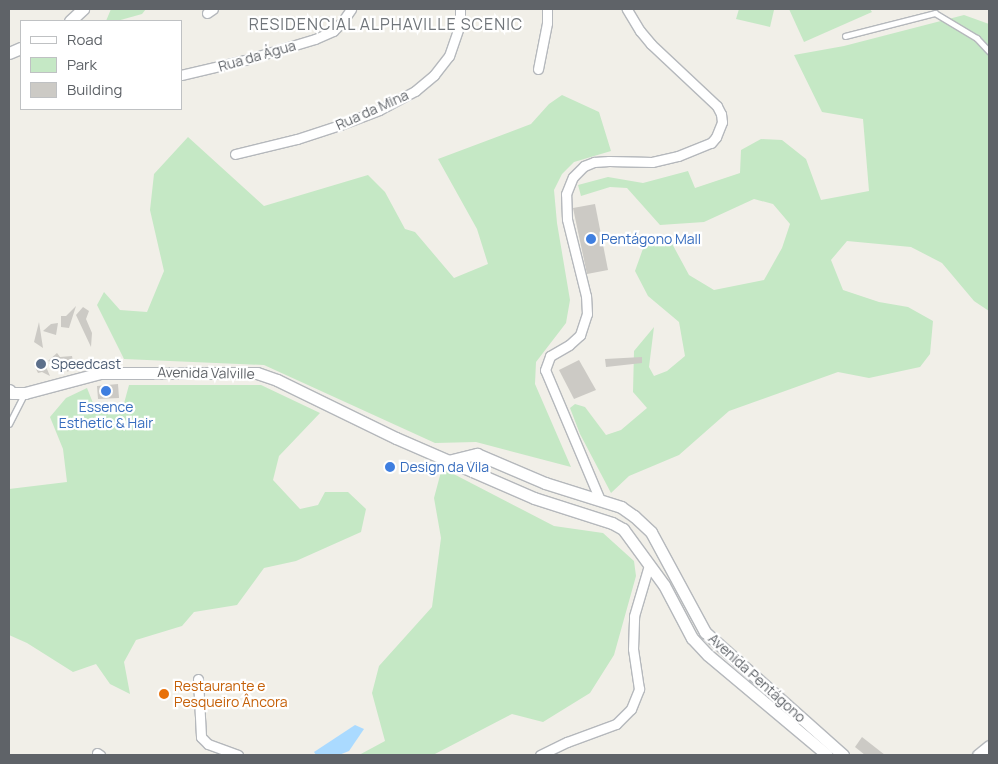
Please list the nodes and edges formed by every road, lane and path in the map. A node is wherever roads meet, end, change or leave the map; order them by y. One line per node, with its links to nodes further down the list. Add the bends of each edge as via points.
1 (83, 9): 6 (main road)
2 (351, 9): 10 (street, Rua da Água, via 333,30 315,39)
3 (460, 9): 11 (street, Rua da Mina, via 460,24 449,56 415,91 340,125)
4 (547, 9): 9 (street)
5 (628, 9): 18 (street, via 651,44 717,106 722,122 716,137 710,142 678,156 652,162 610,161 584,166 573,177 566,194 567,219 586,296 587,314 580,334 550,356 545,370)
6 (71, 20)
7 (845, 36): 8 (lane, via 935,13 977,38)
8 (989, 52)
9 (538, 69)
10 (182, 76)
11 (235, 154)
12 (9, 390): 13 (main road, Avenida Valville)
13 (25, 393): 14 (lane); 15 (main road, Avenida Valville, via 100,373 257,374 277,380)
14 (9, 424)
15 (448, 462): 16 (main road, via 477,454); 17 (main road, Avenida Valville)
16 (515, 470): 17 (main road, via 503,469 497,474); 18 (main road)
17 (497, 482): 21 (main road, Avenida Valville, via 534,498)
18 (600, 500): 19 (main road)
19 (621, 507): 20 (main road); 21 (main road, via 614,512)
20 (634, 516): 22 (main road, via 633,526 628,530); 30 (main road, Avenida Pentágono, via 651,532 705,632)
21 (612, 522): 22 (main road, Avenida Valville)
22 (622, 529): 23 (main road, Avenida Pentágono)
23 (649, 565): 24 (street); 25 (main road, Avenida Pentágono)
24 (645, 585): 25 (street, via 652,582); 28 (street, via 633,623 639,688 631,709 616,724)
25 (664, 585): 29 (main road, Avenida Pentágono, via 692,638 708,655)
26 (198, 679): 27 (street, via 201,737 208,744)
27 (238, 755)
28 (540, 755)
29 (827, 755)
30 (843, 755)

